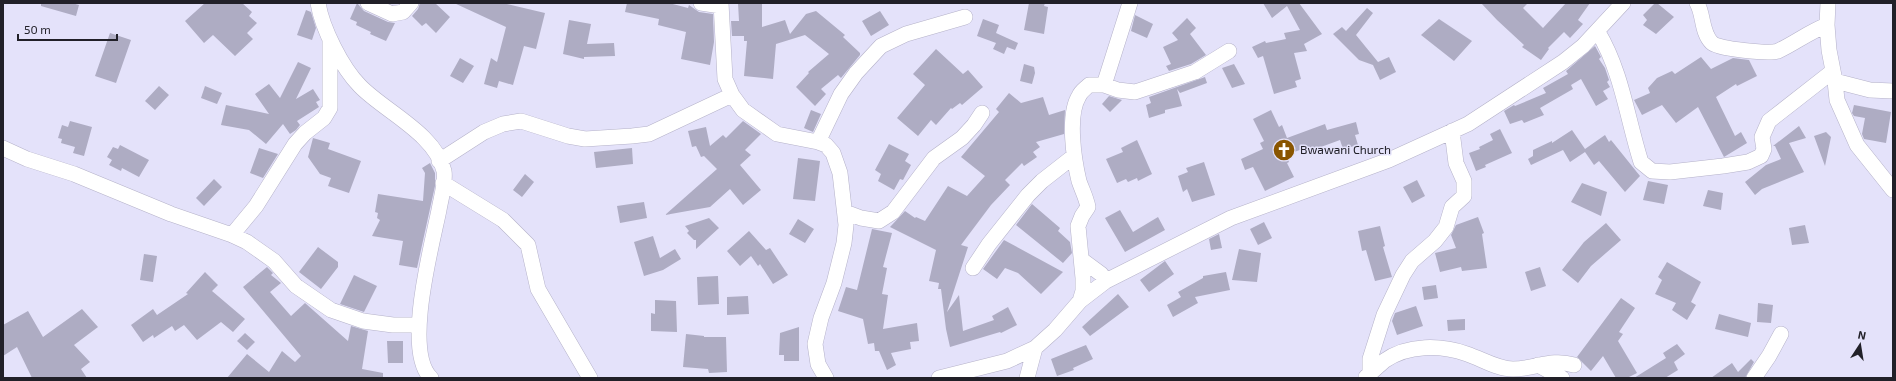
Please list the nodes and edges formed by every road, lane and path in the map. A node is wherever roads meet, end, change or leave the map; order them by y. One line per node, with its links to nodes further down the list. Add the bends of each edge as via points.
1 (318, 3): 13 (street)
2 (368, 3): 3 (street, via 392,14 403,12)
3 (411, 3)
4 (701, 3): 9 (street)
5 (1130, 3): 16 (street)
6 (1623, 3): 12 (street)
7 (1697, 3): 11 (street, via 1712,44 1724,48 1776,52)
8 (1828, 3): 11 (street)
9 (721, 5): 18 (street, via 725,79)
10 (965, 17): 21 (street, via 906,34 881,46 841,94)
11 (1827, 25): 15 (street)
12 (1598, 32): 15 (street, via 1610,52 1617,72 1641,162 1652,171 1670,172 1723,166 1748,162 1761,156 1764,149 1762,137 1769,121 1805,91); 20 (street, via 1562,62 1468,124)
13 (330, 41): 24 (street, via 359,86 419,134 435,150); 28 (street, via 328,114 295,144 256,206)
14 (1229, 51): 16 (street, via 1195,72 1135,92)
15 (1834, 76): 17 (street, via 1870,90); 26 (street, via 1837,100 1857,145)
16 (1104, 85): 23 (street, via 1090,85 1078,97 1074,116)
17 (1893, 91)
18 (732, 95): 21 (street, via 742,110 777,134); 24 (street, via 649,134 638,136 585,139 521,121 503,124 484,132)
19 (982, 113): 27 (street, via 962,138 934,158 893,212 879,221)
20 (1452, 131): 31 (street, via 1389,160 1231,218); 38 (street, via 1455,157 1464,180 1464,196 1452,207 1446,227 1435,241 1412,261 1403,275 1384,315 1370,358)
21 (818, 142): 27 (street, via 826,145 833,153 840,173)
22 (3, 148): 28 (street, via 171,214)
23 (1074, 156): 29 (street, via 1088,207 1078,226); 30 (street, via 1028,194)
24 (439, 161): 25 (street, via 444,171)
25 (443, 183): 33 (street, via 425,275); 40 (street, via 503,220 528,245 538,289)
26 (1893, 190)
27 (844, 212): 41 (street, via 844,243 815,344 818,364)
28 (232, 235): 33 (street, via 274,261 296,286 331,310 363,321)
29 (1082, 260): 31 (street); 32 (street, via 1083,291)
30 (973, 268)
31 (1106, 281): 32 (street)
32 (1080, 301): 35 (street)
33 (419, 325): 39 (street, via 423,366)
34 (1781, 334): 45 (street)
35 (1035, 348): 42 (street, via 1007,361); 43 (street)
36 (1538, 365): 37 (street, via 1557,361); 38 (street, via 1513,369 1489,364 1468,354 1446,348 1424,347 1403,351 1385,361); 44 (street)
37 (1574, 365)
38 (1368, 376)
39 (431, 378)
40 (590, 378)
41 (826, 378)
42 (939, 378)
43 (1027, 378)
44 (1562, 378)
45 (1754, 378)

